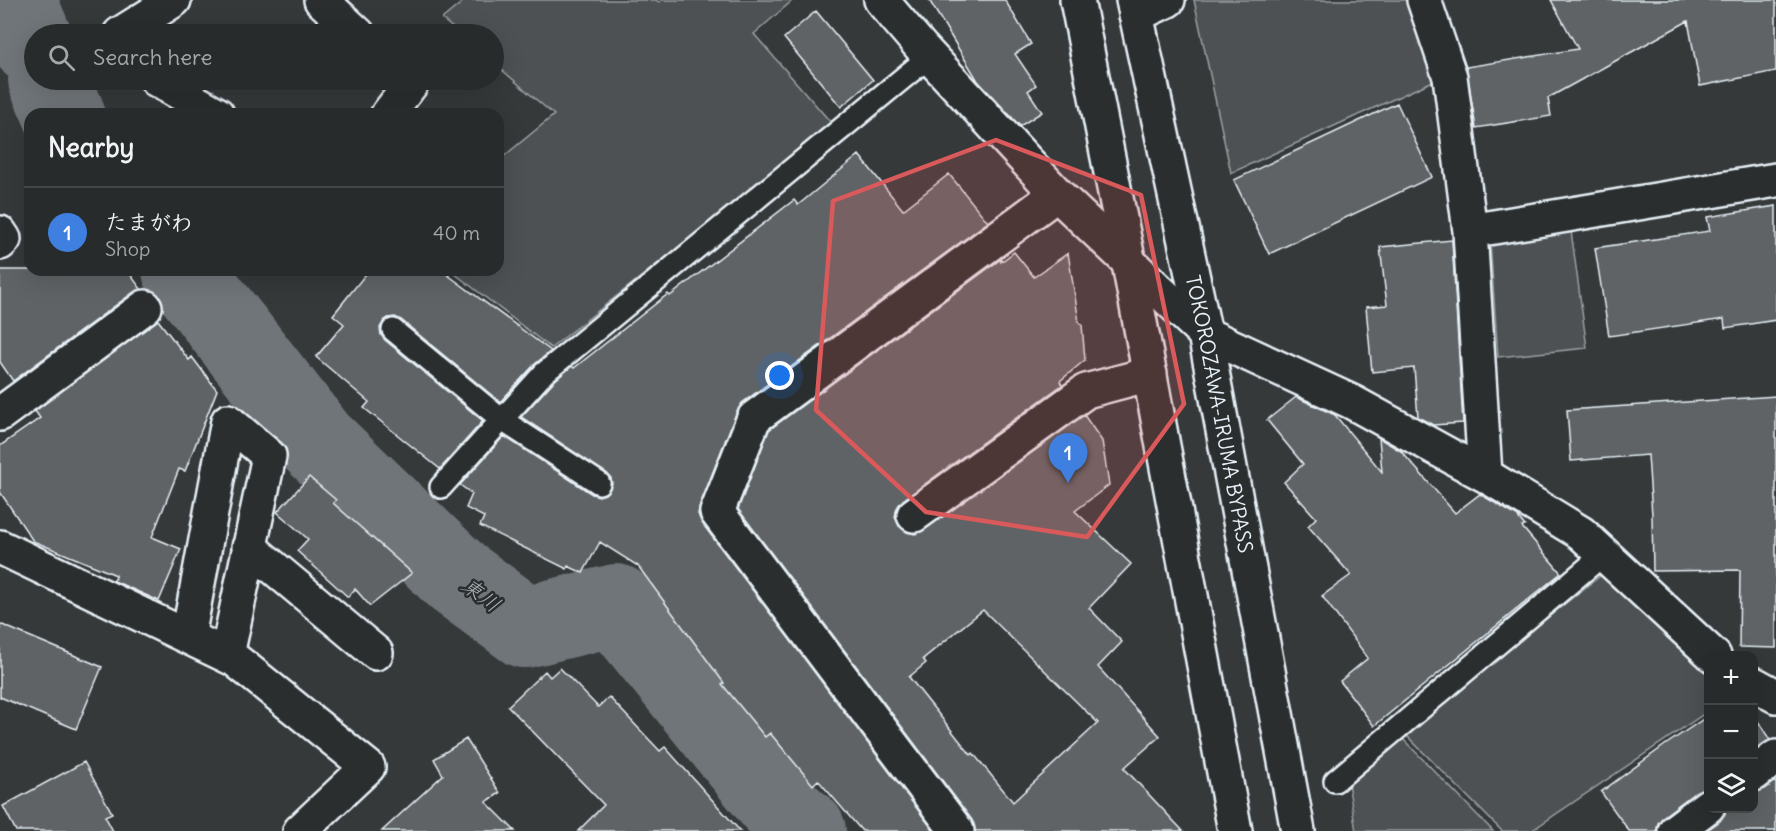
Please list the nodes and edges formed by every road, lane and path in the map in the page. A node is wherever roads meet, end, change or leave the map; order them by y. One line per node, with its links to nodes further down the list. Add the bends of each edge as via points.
1 (174, 0): 8 (main road)
2 (321, 0): 9 (main road)
3 (881, 0): 10 (main road)
4 (1077, 0): 20 (main road)
5 (1168, 0): 7 (main road)
6 (1424, 0): 17 (main road, via 1450,77)
7 (1134, 8): 23 (main road, TOKOROZAWA-IRUMA BYPASS)
8 (136, 24)
9 (347, 24)
10 (930, 56): 16 (main road); 26 (lane, via 544,373)
11 (175, 90): 13 (main road)
12 (406, 90): 14 (main road)
13 (207, 108)
14 (393, 108)
15 (1776, 180): 17 (main road)
16 (1057, 194): 20 (main road); 45 (main road, via 754,418 717,512)
17 (1470, 231): 27 (main road)
18 (0, 232): 19 (main road, via 4,239)
19 (0, 243)
20 (1130, 264): 23 (main road); 24 (main road)
21 (146, 307): 25 (main road)
22 (393, 330): 26 (lane)
23 (1205, 334): 27 (main road, via 1352,402); 47 (main road, TOKOROZAWA-IRUMA BYPASS)
24 (1150, 374): 30 (main road, via 1086,391); 46 (main road)
25 (0, 414)
26 (502, 420): 28 (lane); 29 (lane)
27 (1485, 475): 33 (main road, via 1581,533)
28 (599, 483)
29 (441, 487)
30 (914, 515)
31 (0, 547): 34 (main road)
32 (249, 547): 34 (main road, via 269,456 228,421); 36 (main road); 37 (main road)
33 (1604, 554): 35 (main road); 42 (lane)
34 (188, 637): 37 (main road)
35 (1709, 651)
36 (376, 652)
37 (227, 655): 44 (main road, via 368,767)
38 (1758, 686): 39 (main road)
39 (1776, 696)
40 (1776, 757): 41 (main road)
41 (1758, 771)
42 (1335, 781)
43 (1704, 809): 48 (main road)
44 (300, 831)
45 (957, 831)
46 (1235, 831)
47 (1298, 831)
48 (1675, 831)

